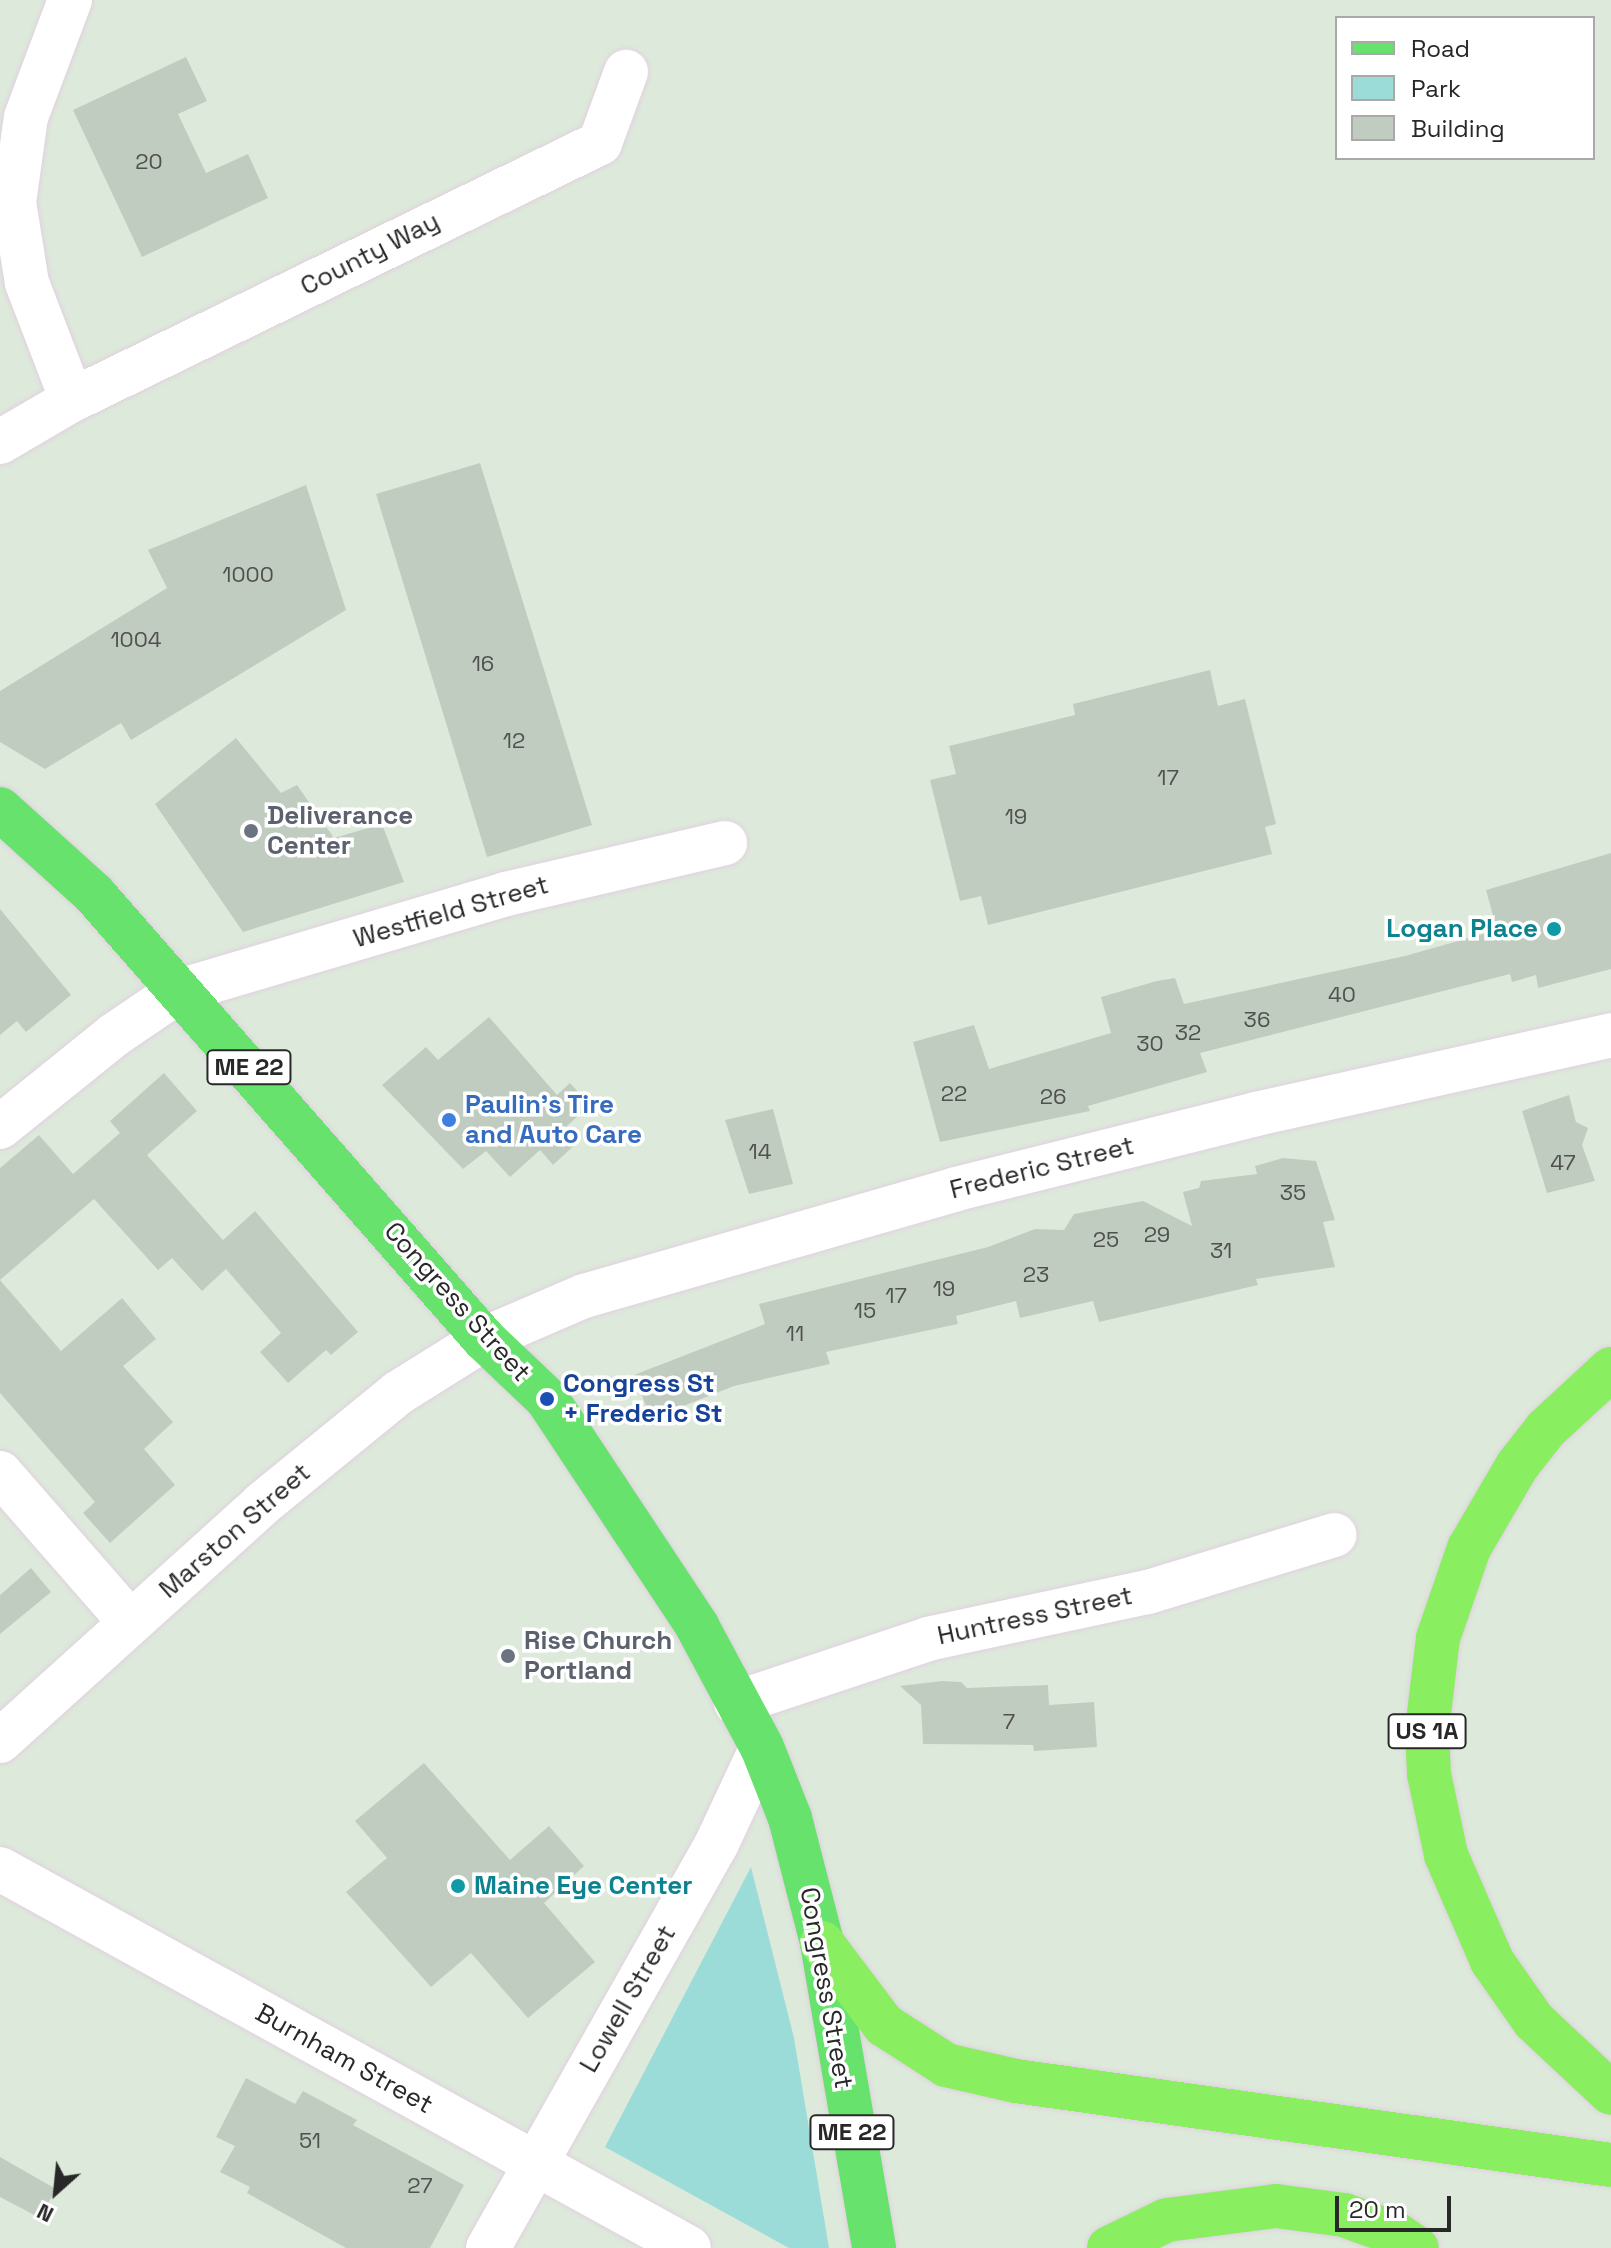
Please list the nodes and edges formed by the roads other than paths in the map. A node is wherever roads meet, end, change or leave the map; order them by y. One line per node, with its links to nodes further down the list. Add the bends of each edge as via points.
1 (70, 0): 3 (street, via 26,117 14,202 27,283)
2 (626, 72): 3 (street, County Way, via 600,143)
3 (72, 400): 4 (street, County Way)
4 (0, 442)
5 (0, 809): 7 (main road, Congress Street / ME 22, via 94,894)
6 (725, 843): 7 (street, Westfield Street, via 506,894)
7 (179, 991): 9 (street, Westfield Street, via 114,1035); 10 (main road, Congress Street / ME 22)
8 (1611, 1035): 10 (street, Frederic Street, via 1256,1114 956,1189 584,1296)
9 (0, 1127)
10 (484, 1339): 14 (street, Marston Street, via 398,1393); 15 (main road, Congress Street / ME 22, via 547,1399 697,1626)
11 (1611, 1369): 20 (highway, US 1A, via 1526,1454 1469,1548 1438,1638 1427,1730 1429,1774 1446,1855 1492,1961 1542,2030)
12 (0, 1473): 14 (street)
13 (1335, 1535): 15 (street, Huntress Street, via 1148,1592 928,1639)
14 (130, 1622): 16 (street, Marston Street)
15 (736, 1703): 17 (main road, Congress Street / ME 22)
16 (0, 1741)
17 (762, 1747): 19 (main road, Congress Street / ME 22, via 790,1818); 21 (street, Lowell Street, via 717,1843)
18 (0, 1869): 21 (street, Burnham Street)
19 (822, 1943): 22 (highway, via 884,2025 946,2065 1016,2081); 25 (main road, Congress Street / ME 22)
20 (1611, 2093)
21 (534, 2164): 23 (street, Lowell Street); 24 (street, Burnham Street)
22 (1611, 2165)
23 (488, 2248)
24 (689, 2248)
25 (874, 2248)
26 (1109, 2248): 27 (highway, via 1167,2220 1276,2206 1344,2215 1396,2234)
27 (1417, 2248)

